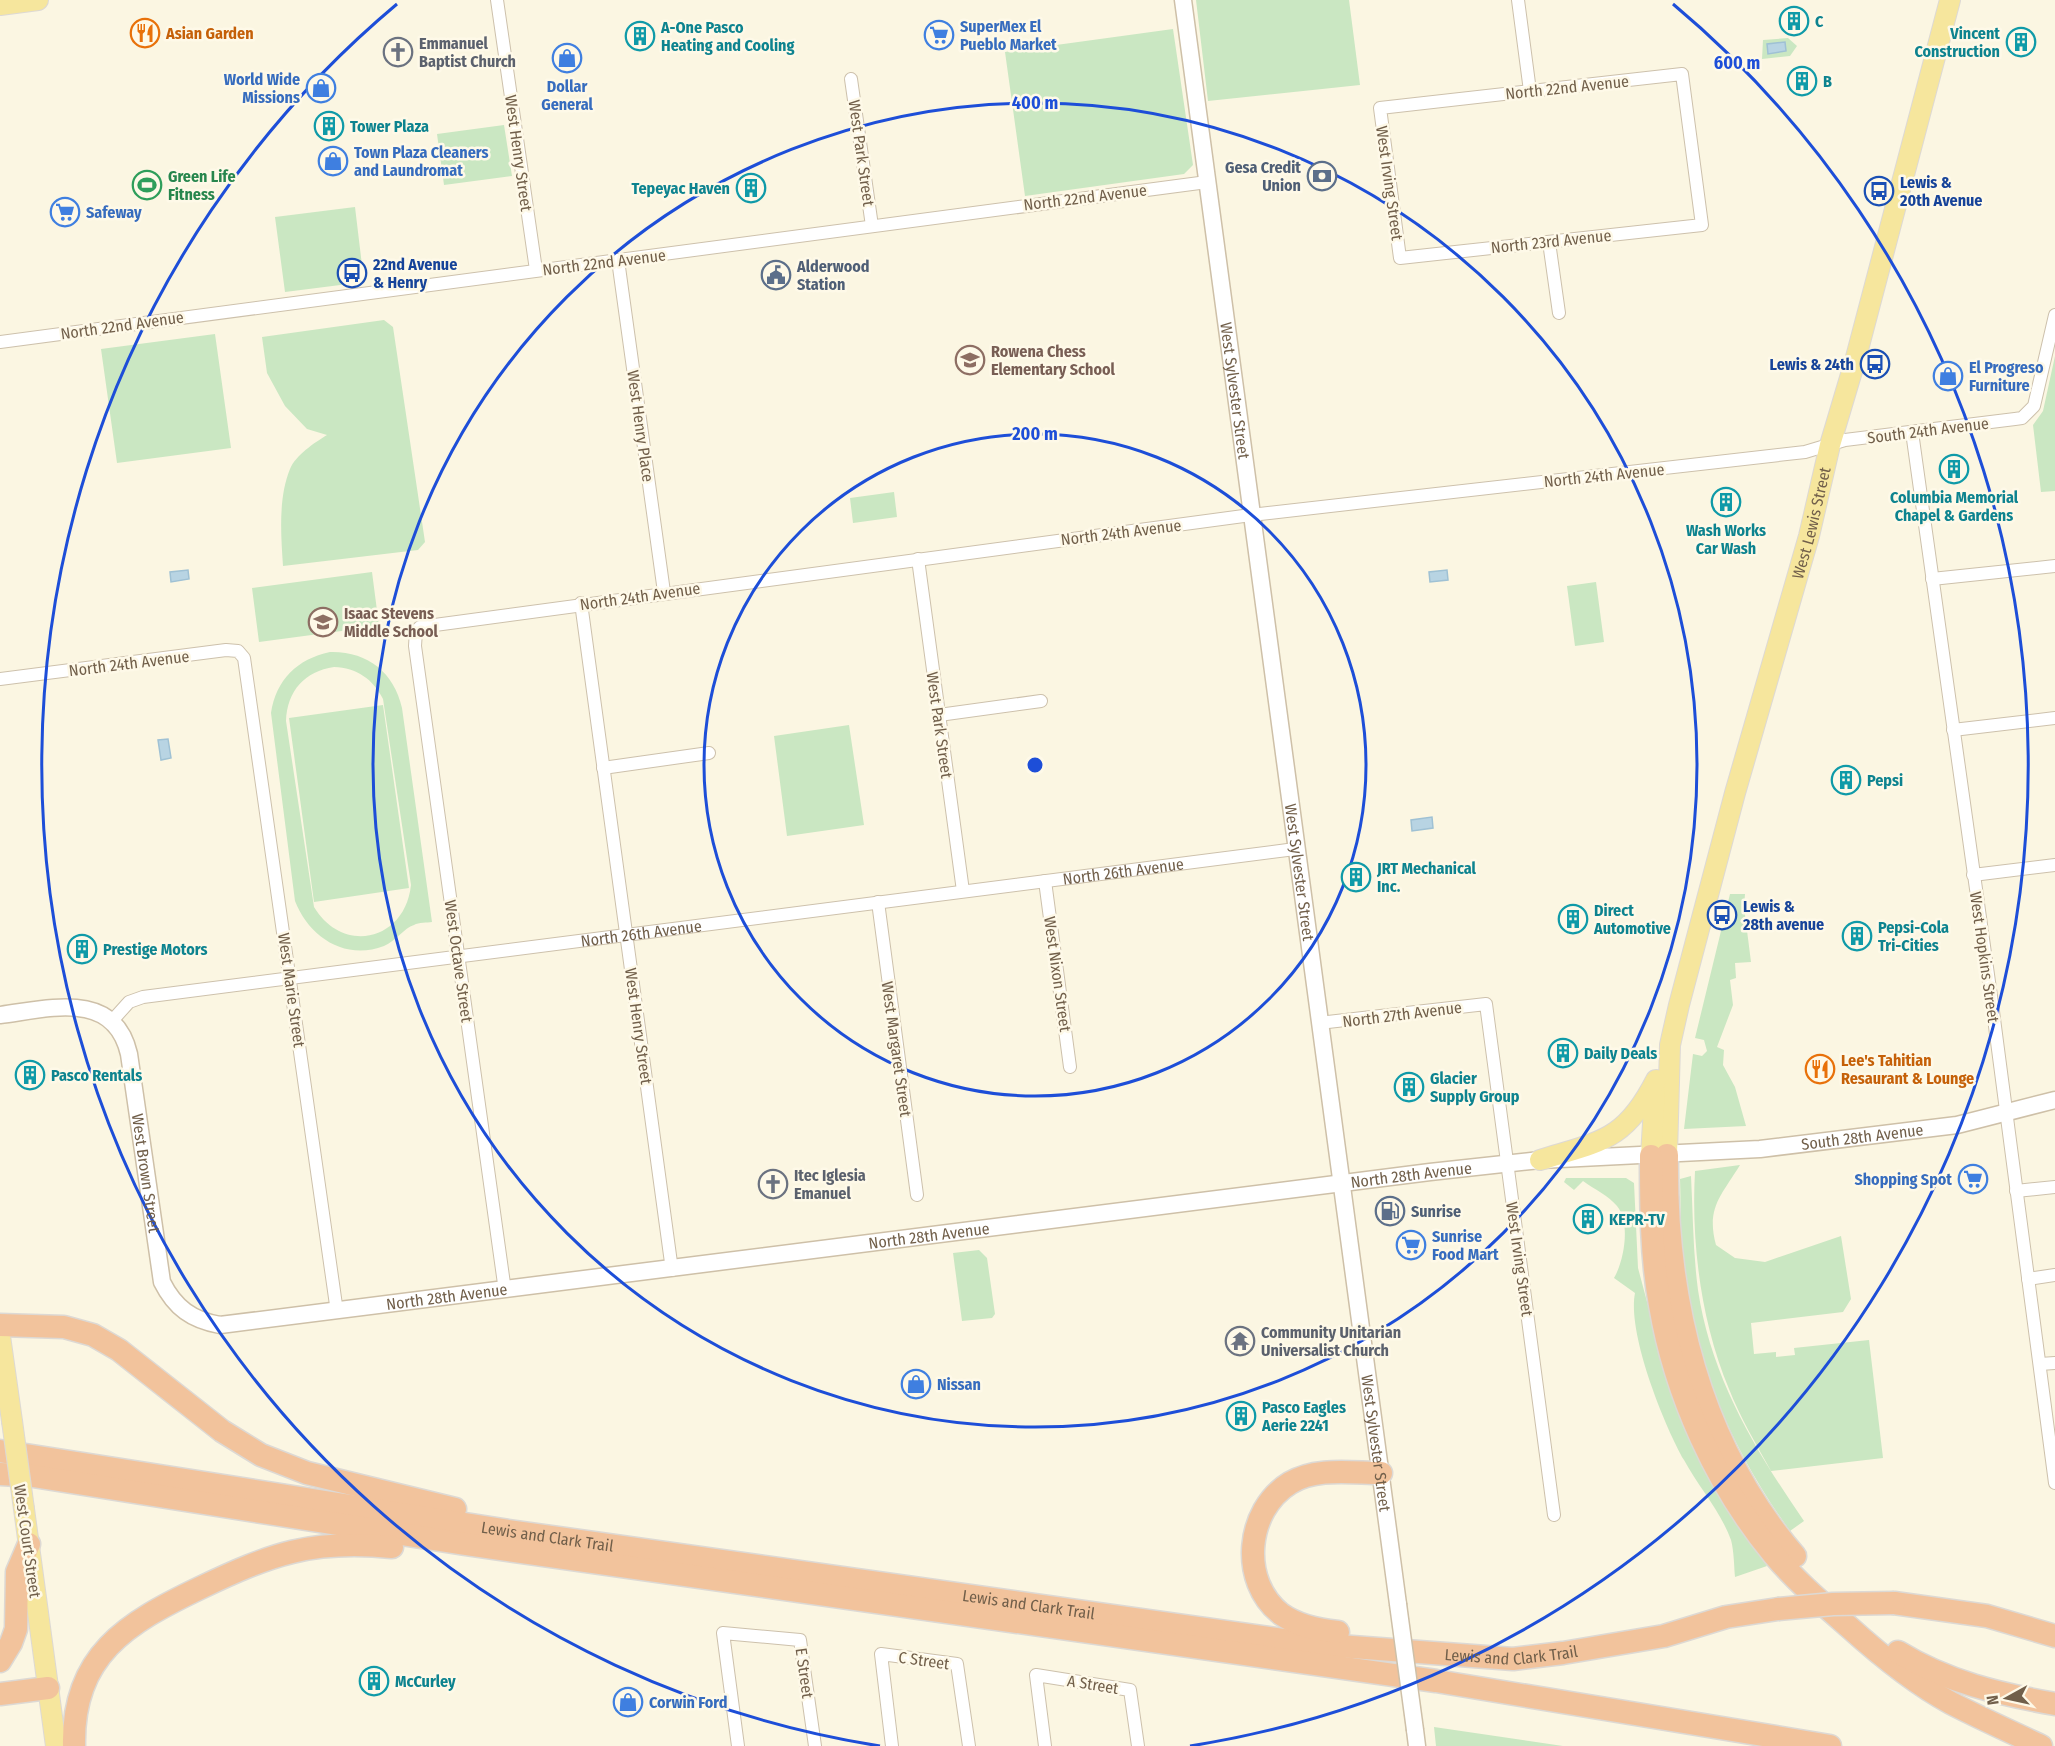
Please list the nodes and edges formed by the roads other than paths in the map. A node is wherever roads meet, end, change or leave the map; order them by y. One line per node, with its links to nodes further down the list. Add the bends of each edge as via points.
1 (38, 0): 6 (main road)
2 (497, 0): 16 (street, West Henry Street)
3 (1183, 0): 10 (street, West Sylvester Street)
4 (1518, 0): 8 (street)
5 (1950, 0): 21 (main road, West Lewis Street)
6 (0, 5)
7 (851, 79): 12 (street, West Park Street)
8 (1530, 91): 9 (street, North 22nd Avenue); 11 (street, North 22nd Avenue, via 1682,74)
9 (1380, 108): 14 (street, West Irving Street)
10 (1207, 182): 12 (street, North 22nd Avenue); 22 (street, West Sylvester Street)
11 (1702, 225): 13 (street, North 23rd Avenue)
12 (872, 226): 15 (street, North 22nd Avenue)
13 (1549, 242): 14 (street, North 23rd Avenue); 17 (street)
14 (1400, 258)
15 (618, 260): 16 (street, North 22nd Avenue); 26 (street, West Henry Place)
16 (536, 270): 19 (street, North 22nd Avenue)
17 (1559, 313)
18 (2055, 315): 20 (street, South 24th Avenue, via 2036,400 2027,414 2014,420)
19 (0, 342)
20 (1911, 432): 21 (street, South 24th Avenue); 25 (street, West Hopkins Street)
21 (1830, 445): 22 (street, North 24th Avenue, via 1805,453); 50 (main road, West Lewis Street, via 1809,536 1735,793)
22 (1251, 515): 23 (street, North 24th Avenue); 37 (street, West Sylvester Street)
23 (918, 559): 26 (street, North 24th Avenue); 32 (street, West Park Street)
24 (2055, 566): 25 (street)
25 (1932, 579): 34 (street, West Hopkins Street)
26 (664, 592): 27 (street, North 24th Avenue)
27 (581, 603): 28 (street, North 24th Avenue, via 433,623); 36 (street, West Henry Street)
28 (416, 631): 44 (street, West Octave Street)
29 (247, 668): 30 (street, North 24th Avenue, via 242,655 226,650); 45 (street, West Marie Street)
30 (0, 679)
31 (1041, 701): 32 (street)
32 (939, 715): 41 (street, West Park Street)
33 (2055, 718): 34 (street)
34 (1953, 730): 39 (street, West Hopkins Street)
35 (709, 753): 36 (street)
36 (603, 768): 43 (street, West Henry Street)
37 (1295, 849): 40 (street, North 26th Avenue); 49 (street, West Sylvester Street)
38 (2055, 865): 39 (street)
39 (1973, 875): 54 (street, West Hopkins Street)
40 (1045, 881): 41 (street, North 26th Avenue); 51 (street, West Nixon Street)
41 (963, 891): 42 (street, North 26th Avenue)
42 (878, 902): 43 (street, North 26th Avenue); 61 (street, West Margaret Street)
43 (626, 935): 44 (street, North 26th Avenue); 62 (street, West Henry Street)
44 (458, 957): 45 (street, North 26th Avenue); 65 (street, West Octave Street)
45 (290, 978): 48 (street, North 26th Avenue, via 138,998); 66 (street, West Marie Street)
46 (1486, 1004): 49 (street, North 27th Avenue); 57 (street, West Irving Street)
47 (0, 1015): 48 (street, via 81,1007)
48 (111, 1022): 67 (street, West Brown Street, via 123,1035 129,1054 160,1276 172,1300)
49 (1319, 1023): 58 (street, West Sylvester Street)
50 (1670, 1045): 52 (main road, West Lewis Street); 55 (main road, West Lewis Street)
51 (1070, 1067)
52 (1656, 1080): 55 (main road, West Lewis Street); 56 (main road, via 1643,1105 1620,1131 1605,1140)
53 (2055, 1100): 54 (street, South 28th Avenue)
54 (2006, 1111): 55 (street, South 28th Avenue, via 1935,1128 1760,1149); 60 (street, West Hopkins Street)
55 (1659, 1155): 56 (street, North 28th Avenue); 86 (highway, via 1674,1281 1703,1401 1724,1449 1787,1546 1818,1583 1871,1633 1916,1663 1958,1682); 97 (highway, via 1656,1278 1670,1348 1688,1406 1742,1511 1774,1555 1806,1589 1881,1654 1951,1702)
56 (1540, 1160): 57 (street, North 28th Avenue)
57 (1507, 1163): 58 (street, North 28th Avenue); 77 (street, West Irving Street)
58 (1341, 1183): 62 (street, North 28th Avenue); 74 (street, West Sylvester Street)
59 (2055, 1187): 60 (street)
60 (2016, 1191): 64 (street, West Hopkins Street)
61 (917, 1195)
62 (672, 1269): 65 (street, North 28th Avenue)
63 (2055, 1275): 64 (street)
64 (2028, 1279): 71 (street, West Hopkins Street)
65 (505, 1291): 66 (street, North 28th Avenue)
66 (337, 1312): 67 (street, North 28th Avenue, via 227,1325)
67 (193, 1318)
68 (0, 1325): 78 (highway, via 64,1327 93,1335 119,1350 222,1431 261,1455 308,1473 484,1516)
69 (0, 1336): 79 (main road, West Court Street, bridge)
70 (2055, 1363): 71 (street)
71 (2040, 1364): 72 (street, West Hopkins Street)
72 (2052, 1446): 76 (street, West Hopkins Street)
73 (0, 1451): 78 (highway, Lewis and Clark Trail)
74 (1381, 1473): 82 (highway, via 1306,1476 1291,1482 1267,1504 1255,1530 1252,1558 1262,1590 1275,1608 1313,1629 1533,1647); 87 (street, West Sylvester Street, bridge)
75 (4, 1476): 80 (highway, Lewis and Clark Trail, via 33,1476)
76 (2055, 1483)
77 (1554, 1515)
78 (509, 1531): 82 (highway, Lewis and Clark Trail, via 1312,1644 1513,1659)
79 (28, 1544): 83 (highway, via 17,1572 16,1629); 84 (main road, West Court Street)
80 (465, 1544): 89 (highway, via 424,1551 345,1544 290,1551 246,1566 163,1606 125,1629 94,1663 77,1705); 96 (highway, Lewis and Clark Trail, via 1436,1681)
81 (2055, 1636): 82 (highway, Lewis and Clark Trail, bridge, via 1987,1616 1894,1603 1833,1604 1726,1617 1664,1636)
82 (1563, 1653)
83 (0, 1661)
84 (48, 1688): 85 (highway); 88 (main road, West Court Street)
85 (0, 1694)
86 (2055, 1704)
87 (1416, 1738)
88 (56, 1746)
89 (74, 1746)
90 (738, 1746): 91 (street, E Street, via 723,1633 800,1640)
91 (815, 1746)
92 (892, 1746): 93 (street, C Street, via 880,1654 957,1664)
93 (969, 1746)
94 (1046, 1746): 95 (street, A Street, via 1036,1675 1130,1690)
95 (1138, 1746)
96 (1830, 1746)
97 (2041, 1746)

